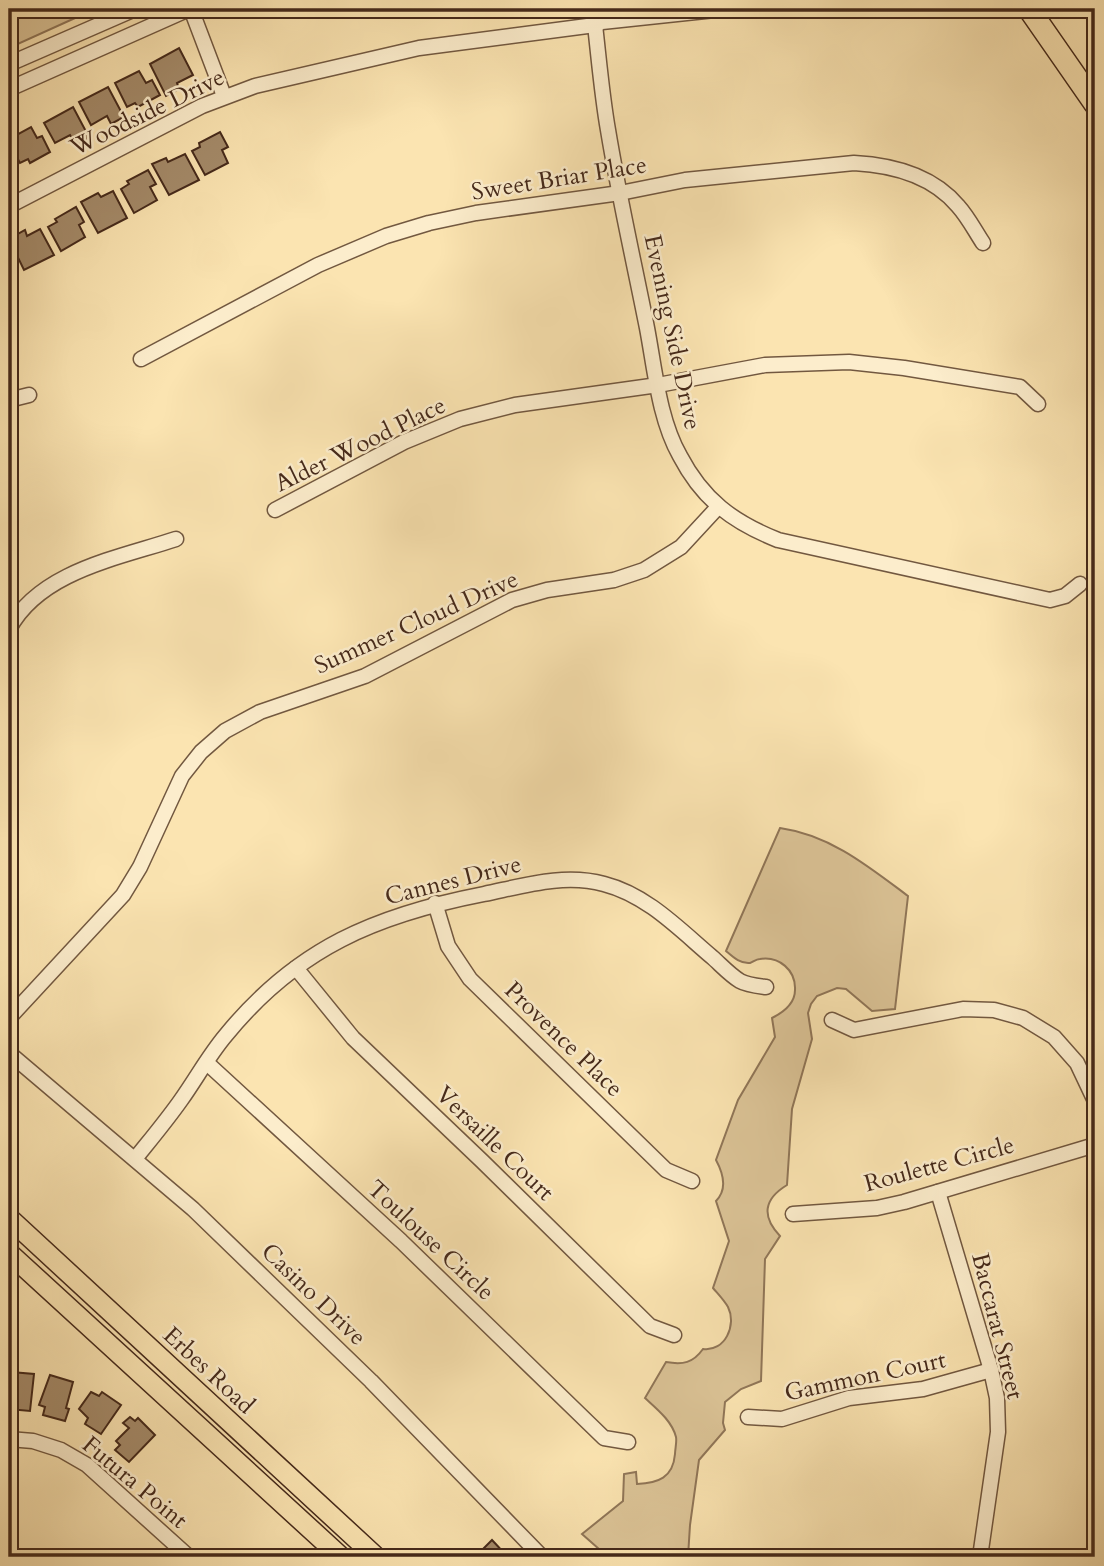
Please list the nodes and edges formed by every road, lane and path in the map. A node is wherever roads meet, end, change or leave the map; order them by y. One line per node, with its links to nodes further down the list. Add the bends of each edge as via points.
1 (135, 9): 6 (street)
2 (190, 9): 7 (street); 8 (street)
3 (724, 9): 5 (street, Woodside Drive)
4 (1030, 9): 9 (highway)
5 (595, 25): 8 (street, Woodside Drive, via 419,48); 10 (street, Evening Side Drive)
6 (9, 64)
7 (9, 89)
8 (224, 96): 11 (street, Woodside Drive)
9 (1095, 104)
10 (620, 194): 12 (street, Sweet Briar Place, via 685,180 881,164 915,174 943,192); 13 (street, Sweet Briar Place, via 475,213 386,236 318,265); 14 (street, Evening Side Drive)
11 (9, 206)
12 (983, 243)
13 (141, 359)
14 (659, 385): 17 (street, Alder Wood Place, via 765,365 849,362 1020,387); 18 (street, Evening Side Drive, via 678,454); 19 (street, Alder Wood Place, via 515,405 460,419 404,442)
15 (29, 395): 16 (street)
16 (9, 400)
17 (1038, 404)
18 (718, 507): 21 (street, Evening Side Drive, via 747,528 778,540 1027,596 1050,600 1065,596); 26 (street, Summer Cloud Drive, via 681,547 644,570 512,600 365,676 260,712 225,731 182,776 123,895)
19 (275, 510)
20 (176, 539): 22 (street, via 48,586)
21 (1080, 584)
22 (9, 629)
23 (435, 904): 24 (street, Cannes Drive, via 364,928); 25 (street, Cannes Drive, via 552,880 603,884 632,894 657,910 741,982); 33 (street, Provence Place, via 448,946 470,979 666,1170)
24 (296, 968): 29 (street, Cannes Drive, via 245,1012); 38 (street, Versaille Court, via 353,1038 650,1326)
25 (766, 987)
26 (9, 1018)
27 (832, 1020): 30 (street, via 854,1030 963,1009 994,1010 1023,1018 1054,1037 1077,1063)
28 (9, 1053): 32 (street, Casino Drive)
29 (206, 1063): 32 (street, Cannes Drive); 42 (street, Toulouse Circle, via 401,1241 604,1438)
30 (1095, 1101)
31 (1095, 1145): 34 (street, Roulette Circle)
32 (135, 1159): 46 (street, Casino Drive, via 361,1372)
33 (692, 1181)
34 (937, 1192): 35 (street, Roulette Circle, via 877,1208); 39 (street, Baccarat Street)
35 (793, 1214)
36 (9, 1218): 45 (main road, Erbes Road)
37 (9, 1253): 44 (main road, Erbes Road)
38 (674, 1335)
39 (991, 1370): 40 (street, Gammon Court, via 923,1389 849,1398 782,1419); 49 (street, Baccarat Street, via 998,1432)
40 (748, 1417)
41 (9, 1439): 43 (street, Futura Point, via 61,1450 87,1465)
42 (628, 1442)
43 (189, 1557)
44 (341, 1557)
45 (376, 1557)
46 (542, 1557)
47 (943, 1557): 48 (street)
48 (959, 1557)
49 (980, 1557)

